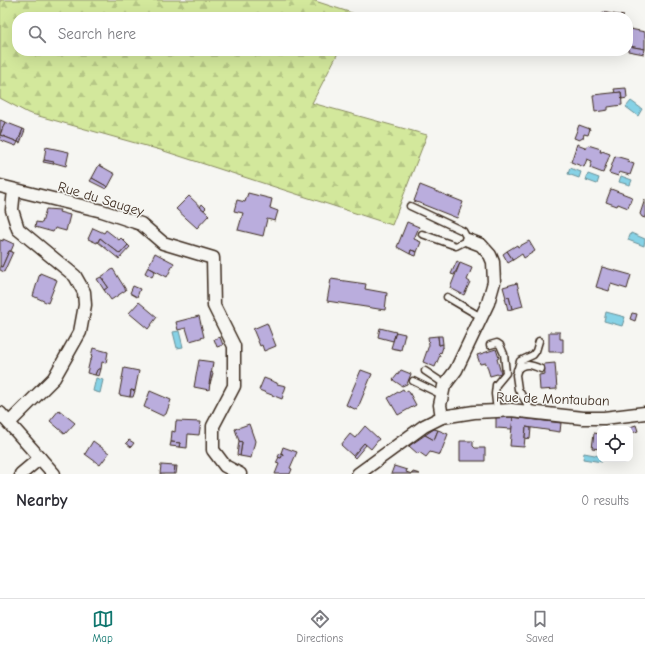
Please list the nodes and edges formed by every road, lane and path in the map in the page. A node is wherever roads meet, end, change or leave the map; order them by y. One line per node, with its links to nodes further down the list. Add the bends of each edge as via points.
1 (0, 186): 2 (street, Rue du Saugey)
2 (14, 190): 20 (street, via 12,210 18,230 75,276 84,292 85,305 80,332 54,378); 24 (street, Rue du Saugey, via 141,224 163,243 213,258 214,306 234,346 234,386 213,426 213,450 225,466)
3 (410, 206): 5 (lane, via 464,231)
4 (422, 234): 5 (lane, via 456,246)
5 (468, 240): 7 (street, via 486,249 493,262 494,282)
6 (447, 297): 7 (lane)
7 (481, 317): 14 (street)
8 (539, 341): 11 (lane, via 536,352 520,361)
9 (490, 345): 15 (lane, via 500,345 506,372 495,389)
10 (541, 369): 11 (lane, via 527,364)
11 (517, 370): 16 (lane, via 518,389)
12 (425, 371): 14 (lane)
13 (413, 381): 14 (lane)
14 (444, 390): 19 (street, via 440,405)
15 (497, 411): 16 (street, Rue de Montauban); 19 (street, Rue de Montauban)
16 (532, 412): 17 (street, Rue de Montauban, via 583,418 604,418)
17 (645, 412)
18 (0, 413): 20 (street)
19 (442, 417): 25 (street, Rue de Montauban, via 424,426)
20 (9, 424): 21 (street)
21 (40, 458): 22 (street); 23 (street)
22 (21, 474)
23 (54, 474)
24 (240, 474)
25 (358, 474)

